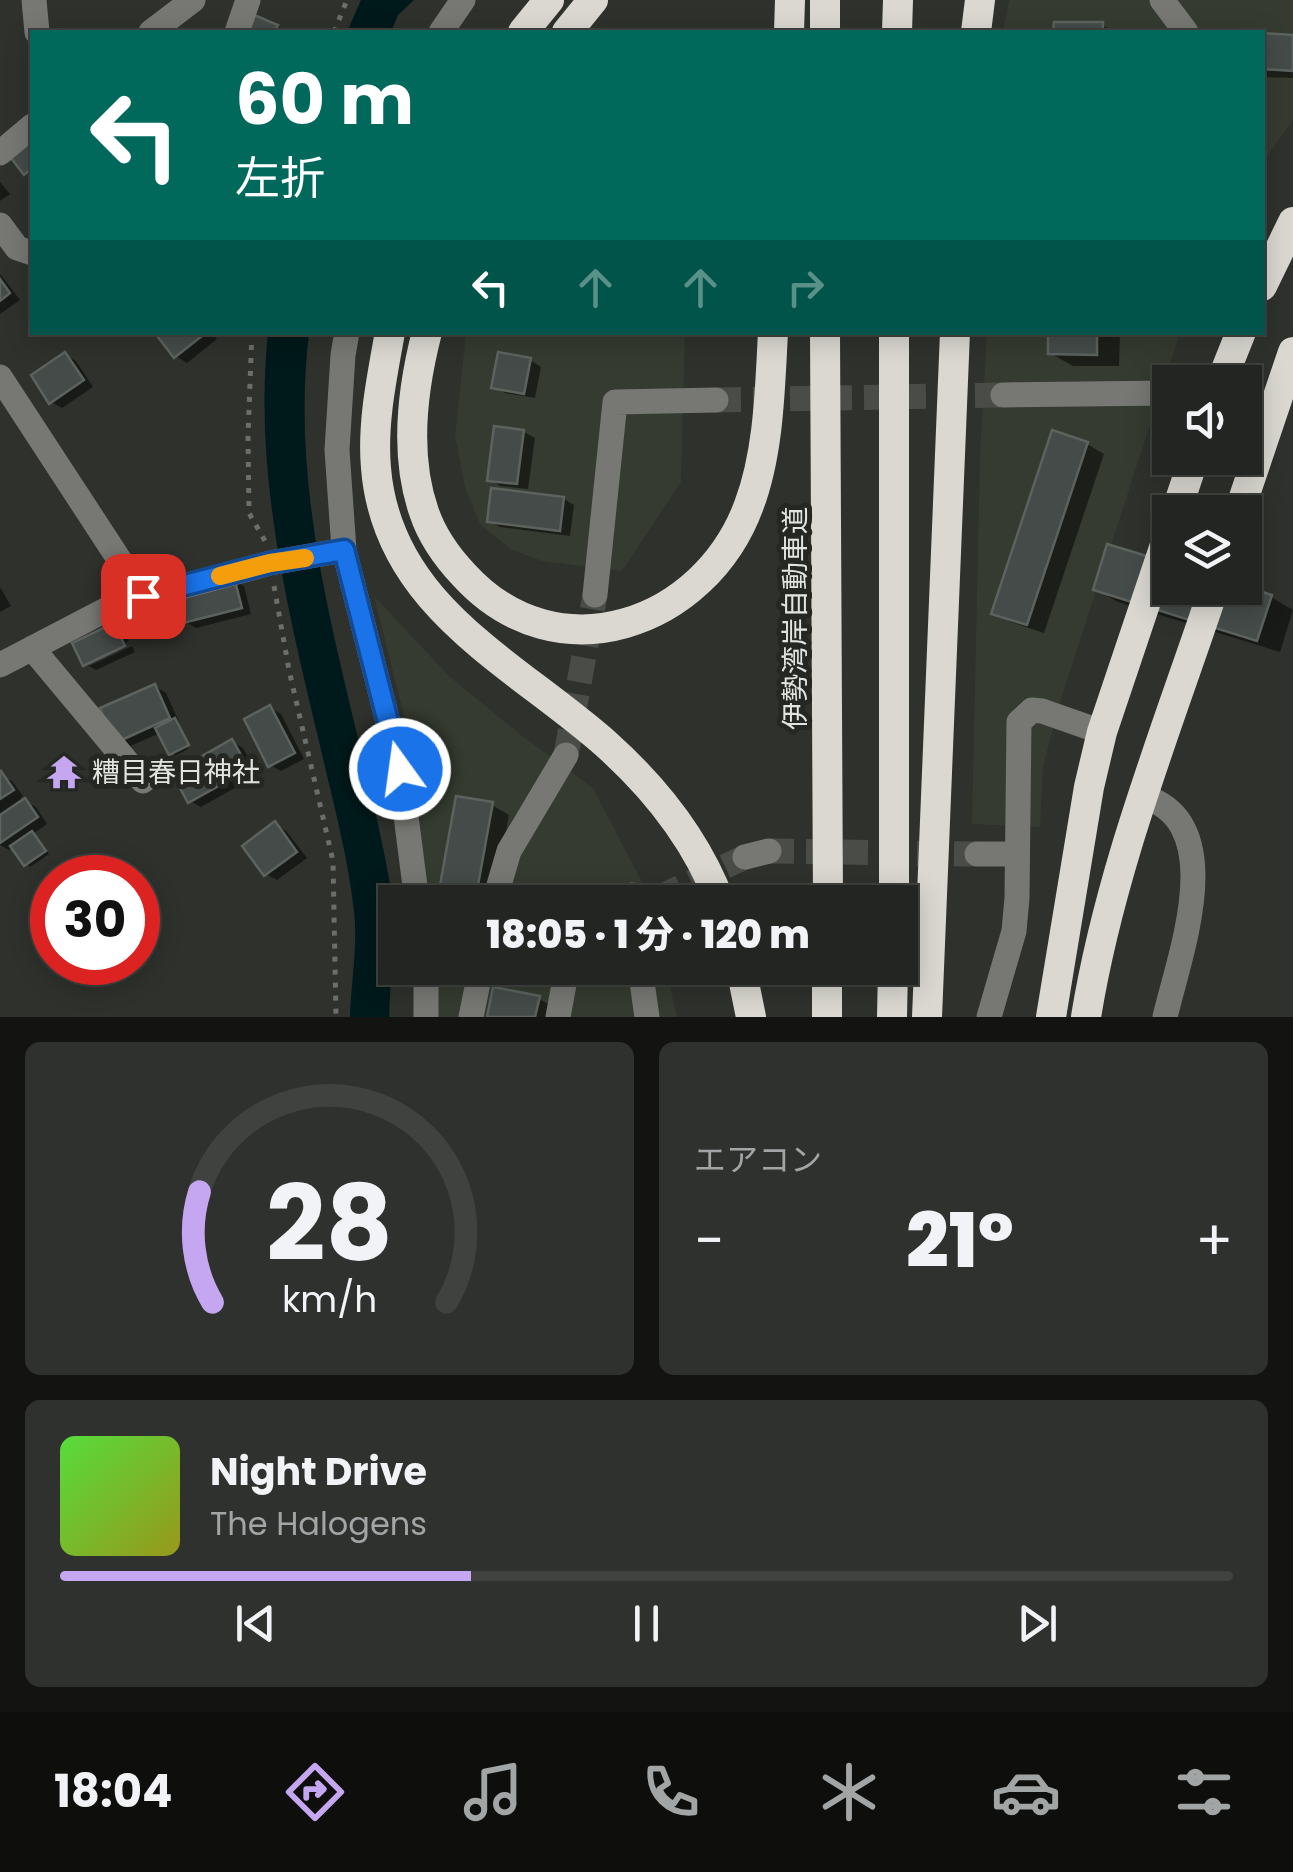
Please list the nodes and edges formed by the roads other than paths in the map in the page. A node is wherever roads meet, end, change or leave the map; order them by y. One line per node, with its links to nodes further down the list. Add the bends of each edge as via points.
1 (34, 0): 12 (street)
2 (248, 0): 14 (street)
3 (463, 0): 15 (street)
4 (549, 0): 16 (highway)
5 (593, 0): 17 (highway)
6 (790, 0): 18 (highway)
7 (825, 0): 19 (highway)
8 (898, 0): 20 (highway)
9 (980, 0): 21 (highway)
10 (1162, 0): 22 (street)
11 (177, 5): 13 (street)
12 (37, 30)
13 (153, 30)
14 (238, 30)
15 (442, 30)
16 (526, 30)
17 (569, 30)
18 (789, 30)
19 (825, 30)
20 (897, 30)
21 (976, 30)
22 (1184, 30)
23 (30, 128): 24 (street)
24 (0, 153)
25 (1293, 222): 28 (highway)
26 (0, 225): 27 (street, via 17,248)
27 (30, 252)
28 (1265, 280)
29 (347, 335): 45 (street, via 337,450)
30 (390, 335): 60 (highway, via 376,468 388,522 408,568 447,616 635,772 684,832)
31 (426, 335): 32 (highway, via 412,443 424,512 436,538 498,605 552,627 583,630 675,602 720,560 750,504 758,470)
32 (773, 335)
33 (825, 335): 61 (highway, 伊勢湾岸自動車道)
34 (894, 335): 62 (highway)
35 (955, 335): 77 (highway)
36 (1240, 335): 38 (highway)
37 (1293, 352): 40 (highway)
38 (1227, 365)
39 (0, 377): 48 (street)
40 (1287, 389): 44 (highway)
41 (1152, 393): 42 (street)
42 (1003, 395)
43 (716, 400): 47 (street, via 615,402)
44 (1246, 495)
45 (344, 550): 48 (street); 58 (street, via 400,769)
46 (1152, 583): 52 (highway)
47 (595, 595)
48 (143, 596): 50 (street)
49 (1208, 605): 55 (highway)
50 (32, 648): 51 (street); 54 (street)
51 (0, 666)
52 (1102, 732): 57 (street, via 1042,711 1024,714 1017,731); 79 (highway)
53 (566, 755): 59 (street, via 509,851)
54 (143, 782)
55 (1144, 797): 80 (highway, via 1109,906); 81 (street, via 1178,818 1193,876 1192,907)
56 (976, 854): 57 (street)
57 (1016, 854): 78 (street, via 1014,931)
58 (415, 885)
59 (499, 885)
60 (711, 885)
61 (828, 885)
62 (894, 885)
63 (426, 985): 70 (street)
64 (478, 985): 71 (street)
65 (564, 985): 72 (street)
66 (642, 985): 73 (street)
67 (745, 985): 74 (highway)
68 (827, 985): 75 (highway)
69 (893, 985): 76 (highway)
70 (426, 1017)
71 (471, 1017)
72 (558, 1017)
73 (646, 1017)
74 (752, 1017)
75 (827, 1017)
76 (892, 1017)
77 (927, 1017)
78 (989, 1017)
79 (1051, 1017)
80 (1086, 1017)
81 (1164, 1017)

